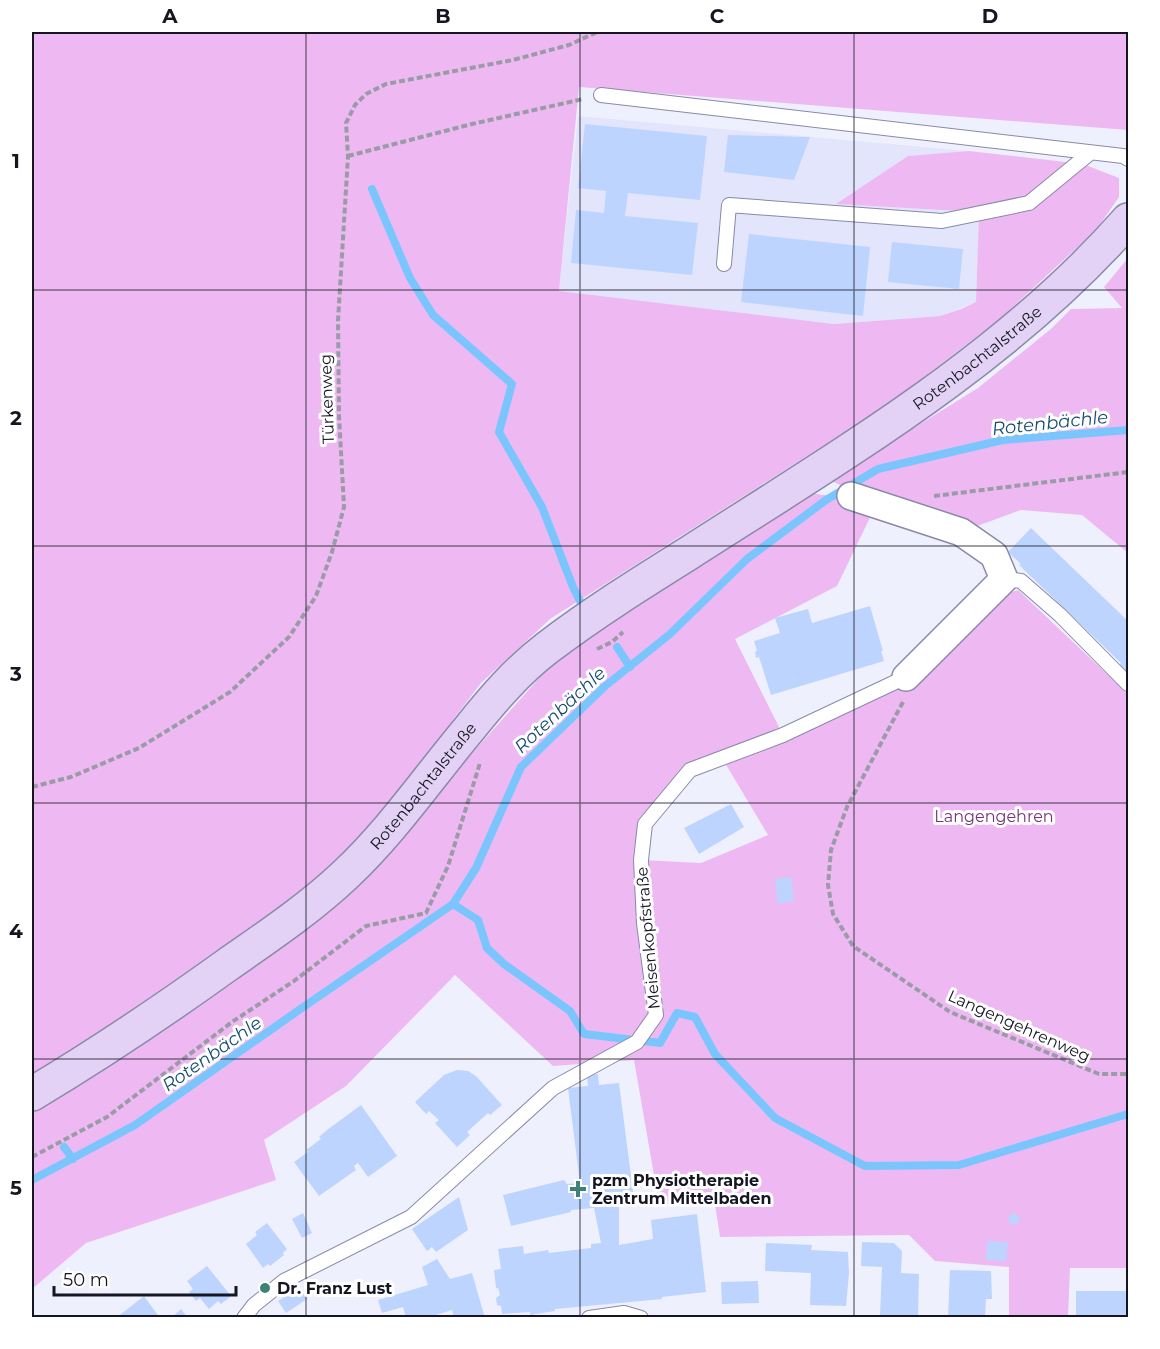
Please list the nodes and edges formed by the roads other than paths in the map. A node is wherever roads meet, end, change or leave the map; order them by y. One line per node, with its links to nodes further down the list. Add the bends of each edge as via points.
1 (601, 96): 2 (lane)
2 (1089, 153): 3 (lane); 5 (lane, via 1029,203 942,221 729,205)
3 (1128, 159)
4 (1128, 220): 10 (main road, Rotenbachtalstraße, via 1063,286 995,346 815,482 605,606 544,650 506,684 391,827 345,875 296,916 158,1014)
5 (724, 264)
6 (851, 496): 7 (street, via 961,532 994,555)
7 (1004, 579): 8 (street, Meisenkopfstraße); 9 (lane, via 1021,581)
8 (906, 677): 11 (lane, Meisenkopfstraße, via 783,735 690,770 645,824 641,860 643,912 656,1015 637,1042 554,1088 411,1216 284,1281)
9 (1128, 684)
10 (32, 1094)
11 (244, 1317)
12 (589, 1317): 13 (lane, via 624,1313)
13 (641, 1317)

